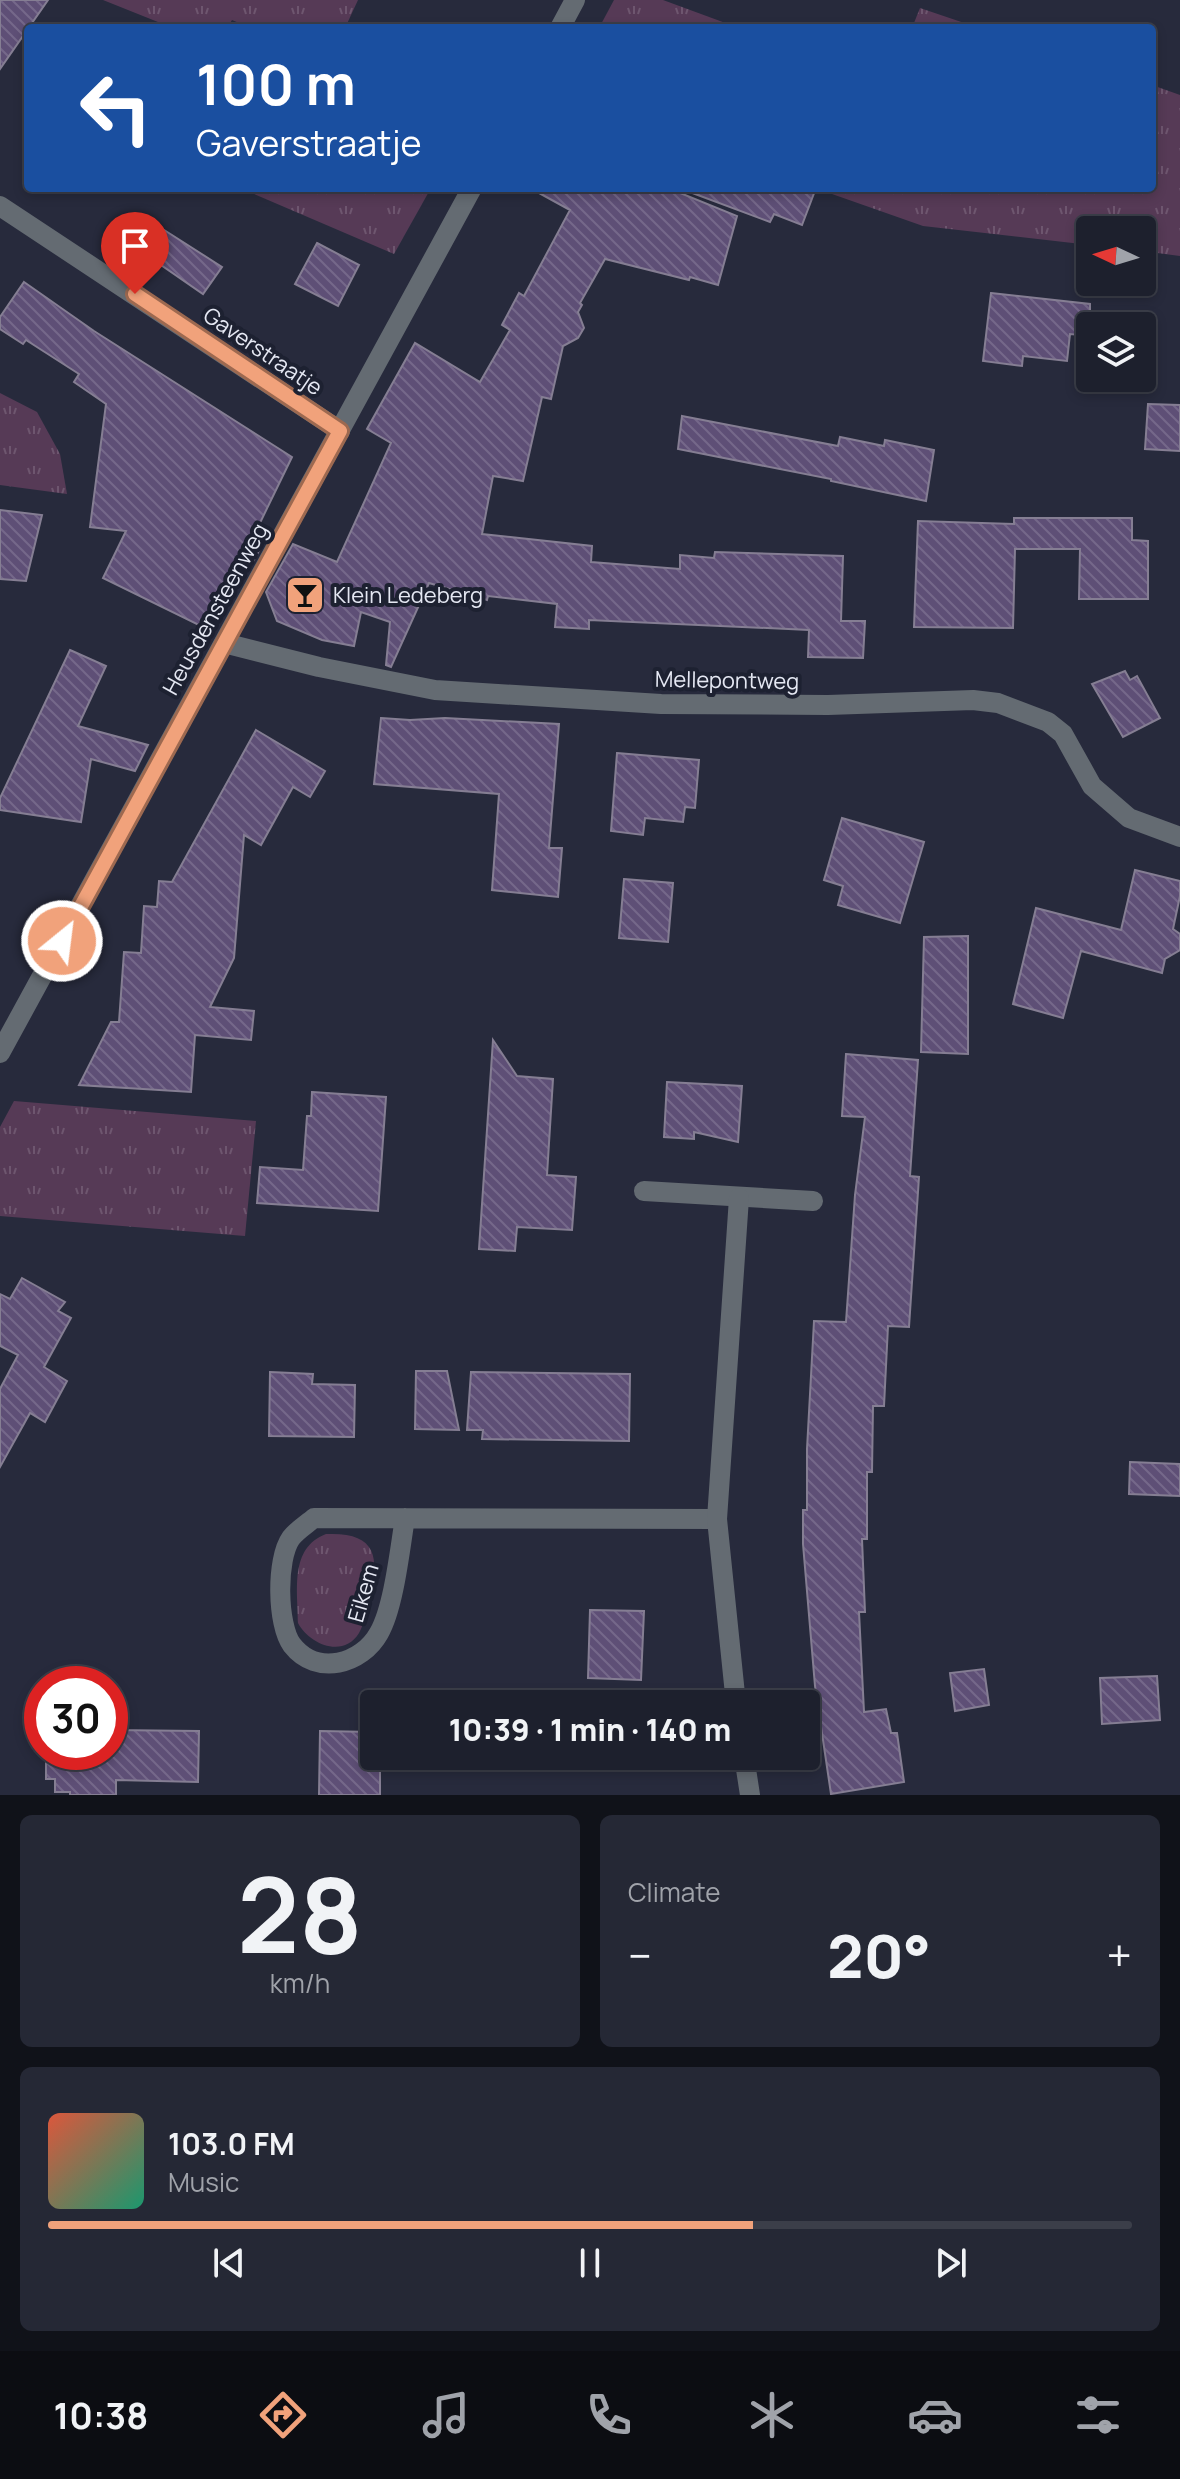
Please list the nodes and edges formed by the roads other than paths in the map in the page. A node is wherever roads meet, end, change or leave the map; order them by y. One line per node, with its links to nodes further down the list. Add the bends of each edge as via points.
1 (575, 0): 2 (street)
2 (562, 24)
3 (470, 192): 5 (street, Heusdensteenweg)
4 (0, 206): 5 (street, Gaverstraatje)
5 (340, 431): 6 (street, Heusdensteenweg)
6 (224, 643): 7 (street, Mellepontweg, via 435,690 661,704 998,703 1048,722 1063,734 1092,786 1129,818); 8 (street, Heusdensteenweg)
7 (1180, 837)
8 (0, 1053)
9 (644, 1191): 10 (street)
10 (739, 1198): 11 (street); 13 (street)
11 (813, 1201)
12 (405, 1518): 12 (street, Eikem, via 314,1518 289,1539 280,1616 292,1645 305,1657 331,1665 348,1662 369,1648 381,1631); 13 (street, Eikem)
13 (717, 1519): 14 (street)
14 (735, 1690)
15 (746, 1770): 16 (street)
16 (750, 1795)

